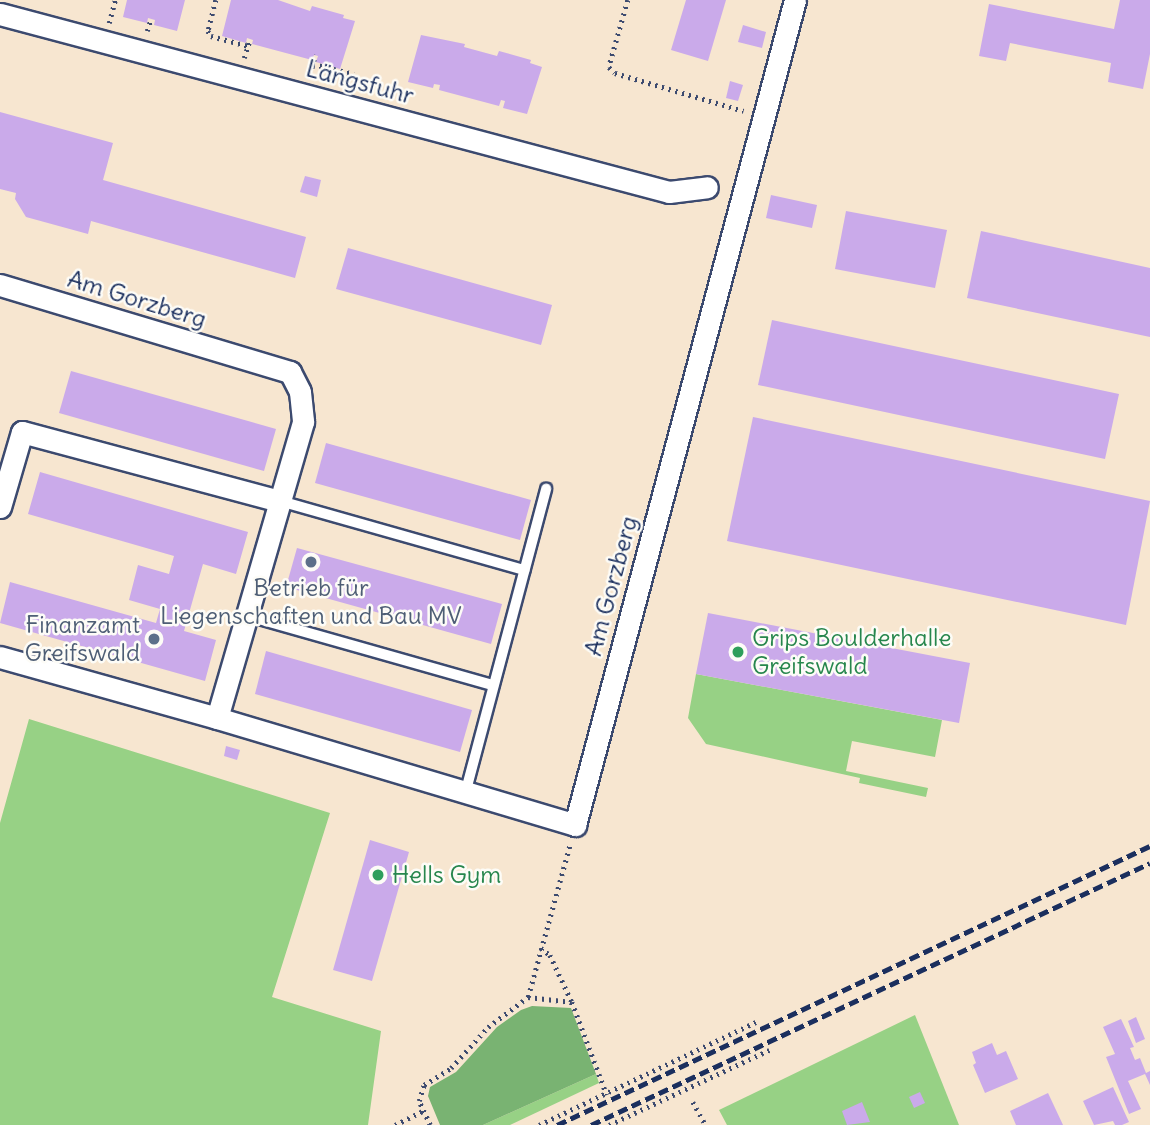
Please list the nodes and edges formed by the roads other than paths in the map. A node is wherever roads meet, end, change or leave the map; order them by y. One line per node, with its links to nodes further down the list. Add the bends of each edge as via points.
1 (795, 0): 13 (street, Am Gorzberg, via 575,825)
2 (0, 14): 3 (street, Längsfuhr, via 669,192)
3 (707, 187)
4 (0, 285): 6 (street, Am Gorzberg, via 289,372 300,392 303,422)
5 (546, 489): 8 (lane)
6 (280, 501): 7 (street, via 22,432); 8 (lane); 9 (street, Am Gorzberg)
7 (0, 507)
8 (524, 570): 11 (lane)
9 (245, 615): 11 (lane); 12 (street, Am Gorzberg)
10 (0, 657): 12 (street)
11 (493, 685): 13 (lane)
12 (217, 718): 13 (street)
13 (464, 794)

